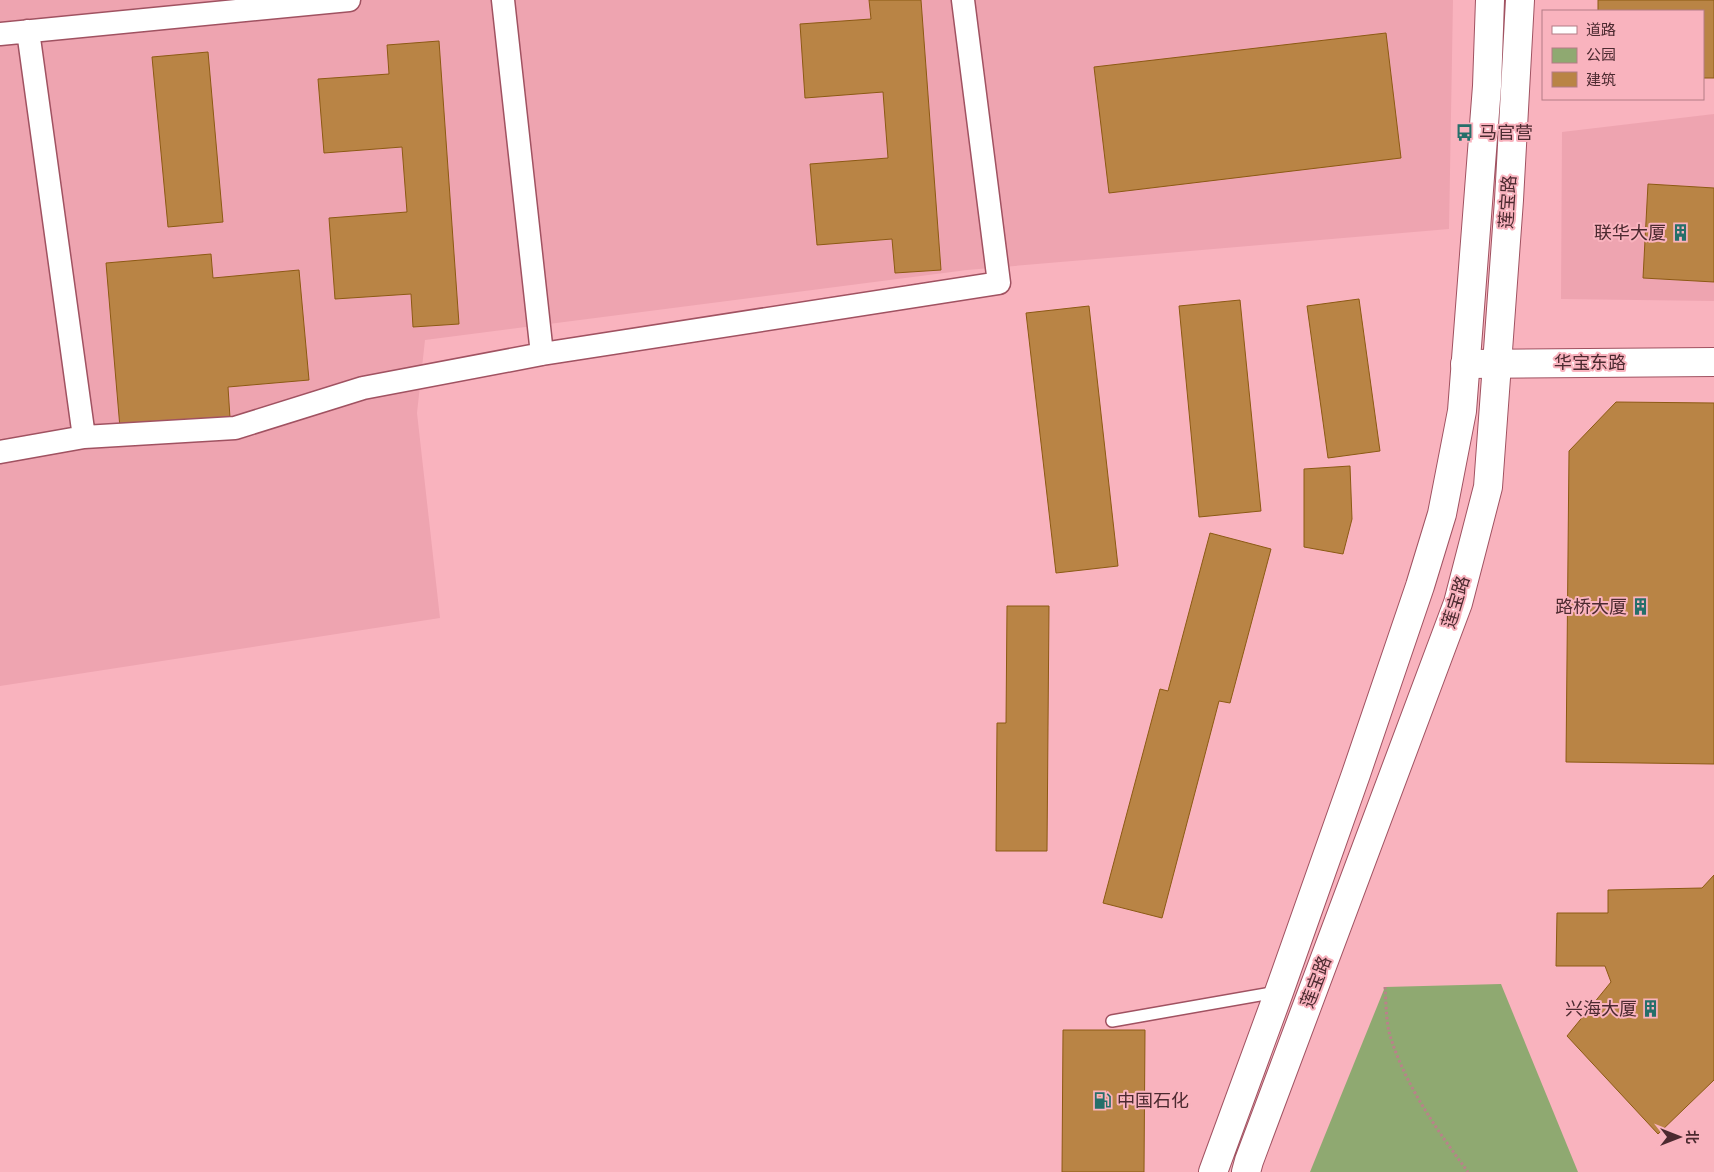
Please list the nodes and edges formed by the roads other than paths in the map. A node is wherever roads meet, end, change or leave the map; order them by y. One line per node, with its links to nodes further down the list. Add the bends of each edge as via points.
1 (349, 0): 6 (street)
2 (503, 0): 8 (street)
3 (963, 0): 8 (street, via 999,283)
4 (1490, 0): 10 (main road, 莲宝路, via 1487,86)
5 (1520, 0): 11 (main road, 莲宝路)
6 (28, 31): 7 (street); 12 (street)
7 (0, 34)
8 (542, 354): 12 (street, via 364,388 235,428)
9 (1714, 362): 11 (main road, 华宝东路)
10 (1465, 364): 11 (main road, 华宝东路); 14 (main road, 莲宝路, via 1462,411 1442,514)
11 (1497, 364): 17 (main road, 莲宝路, via 1488,487 1458,603)
12 (84, 437): 13 (street)
13 (0, 452)
14 (1279, 992): 15 (lane); 16 (main road, 莲宝路)
15 (1112, 1021)
16 (1213, 1172)
17 (1246, 1172)

